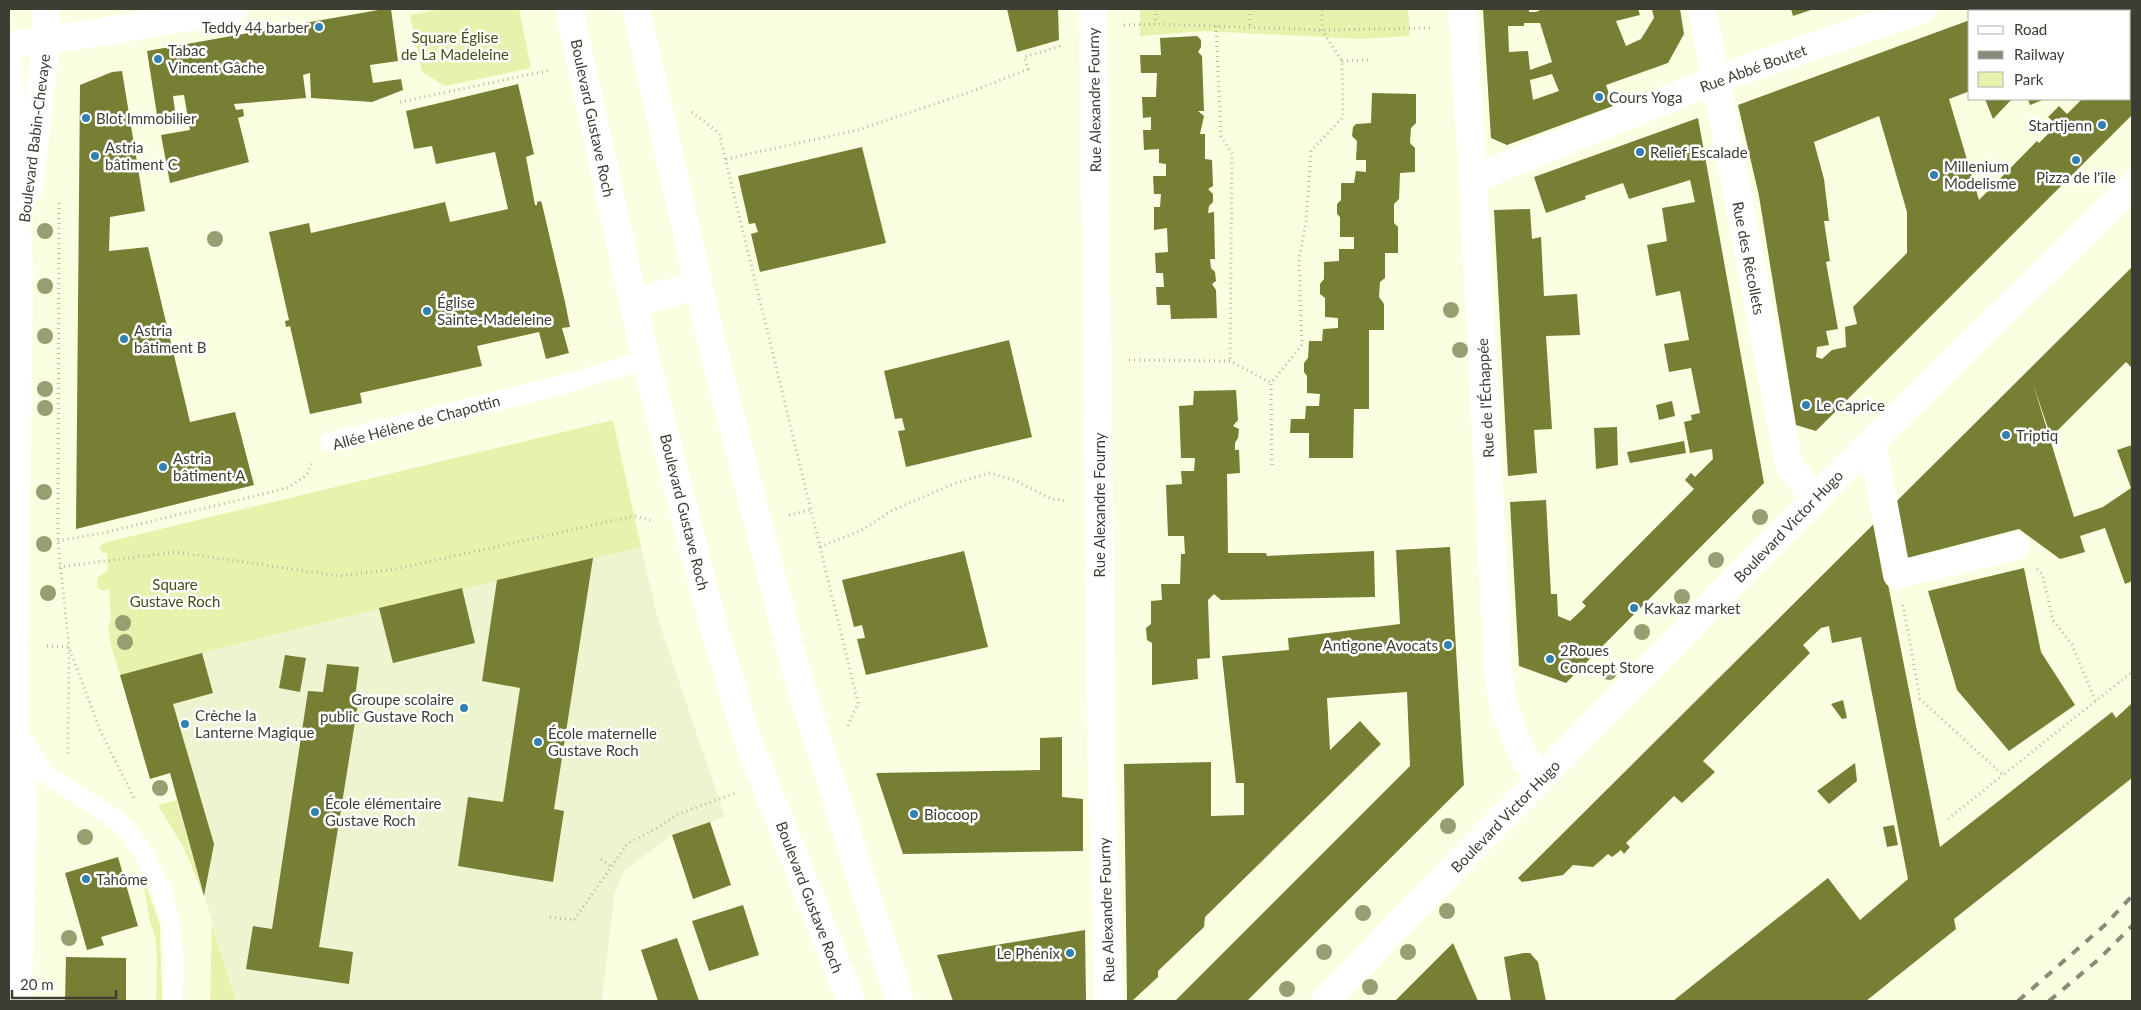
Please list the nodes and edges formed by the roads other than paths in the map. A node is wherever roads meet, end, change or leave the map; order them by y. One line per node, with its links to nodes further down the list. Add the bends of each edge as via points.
1 (46, 9): 10 (main road, Boulevard Babin-Chevaye)
2 (234, 9): 8 (main road)
3 (569, 9): 18 (main road, Boulevard Gustave Roch)
4 (636, 9): 17 (main road)
5 (1702, 9): 13 (main road, Rue des Récollets)
6 (1923, 9): 13 (main road, Rue Abbé Boutet)
7 (1093, 17): 30 (main road, Rue Alexandre Fourny, via 1102,792)
8 (125, 18): 10 (main road)
9 (1463, 18): 14 (main road, Rue de l'Échappée)
10 (46, 40): 11 (main road); 16 (main road, Boulevard Babin-Chevaye)
11 (9, 45)
12 (9, 66): 16 (main road, Boulevard Babin-Chevaye)
13 (1715, 80): 14 (main road, Rue Abbé Boutet); 22 (main road, Rue des Récollets, via 1789,464)
14 (1473, 179): 25 (main road, Rue de l'Échappée, via 1498,670 1503,706 1524,758)
15 (2132, 186): 21 (main road, Boulevard Victor Hugo)
16 (20, 268): 24 (main road, Boulevard Babin-Chevaye)
17 (698, 285): 18 (main road); 29 (main road, via 796,671)
18 (634, 303): 19 (main road, Boulevard Gustave Roch)
19 (646, 360): 20 (lane, Allée Hélène de Chapottin, via 550,388); 28 (main road, Boulevard Gustave Roch, via 717,639 747,738)
20 (330, 442)
21 (1872, 443): 22 (main road, Boulevard Victor Hugo); 23 (main road, via 1897,575)
22 (1816, 499): 25 (main road, Boulevard Victor Hugo)
23 (2016, 546)
24 (11, 725): 26 (main road, Boulevard Babin-Chevaye, via 22,792); 27 (lane, via 45,774 117,820 149,863 162,890 170,920)
25 (1543, 776): 31 (main road, Boulevard Victor Hugo)
26 (18, 1001)
27 (173, 1001)
28 (850, 1001)
29 (900, 1001)
30 (1109, 1001)
31 (1325, 1001)

